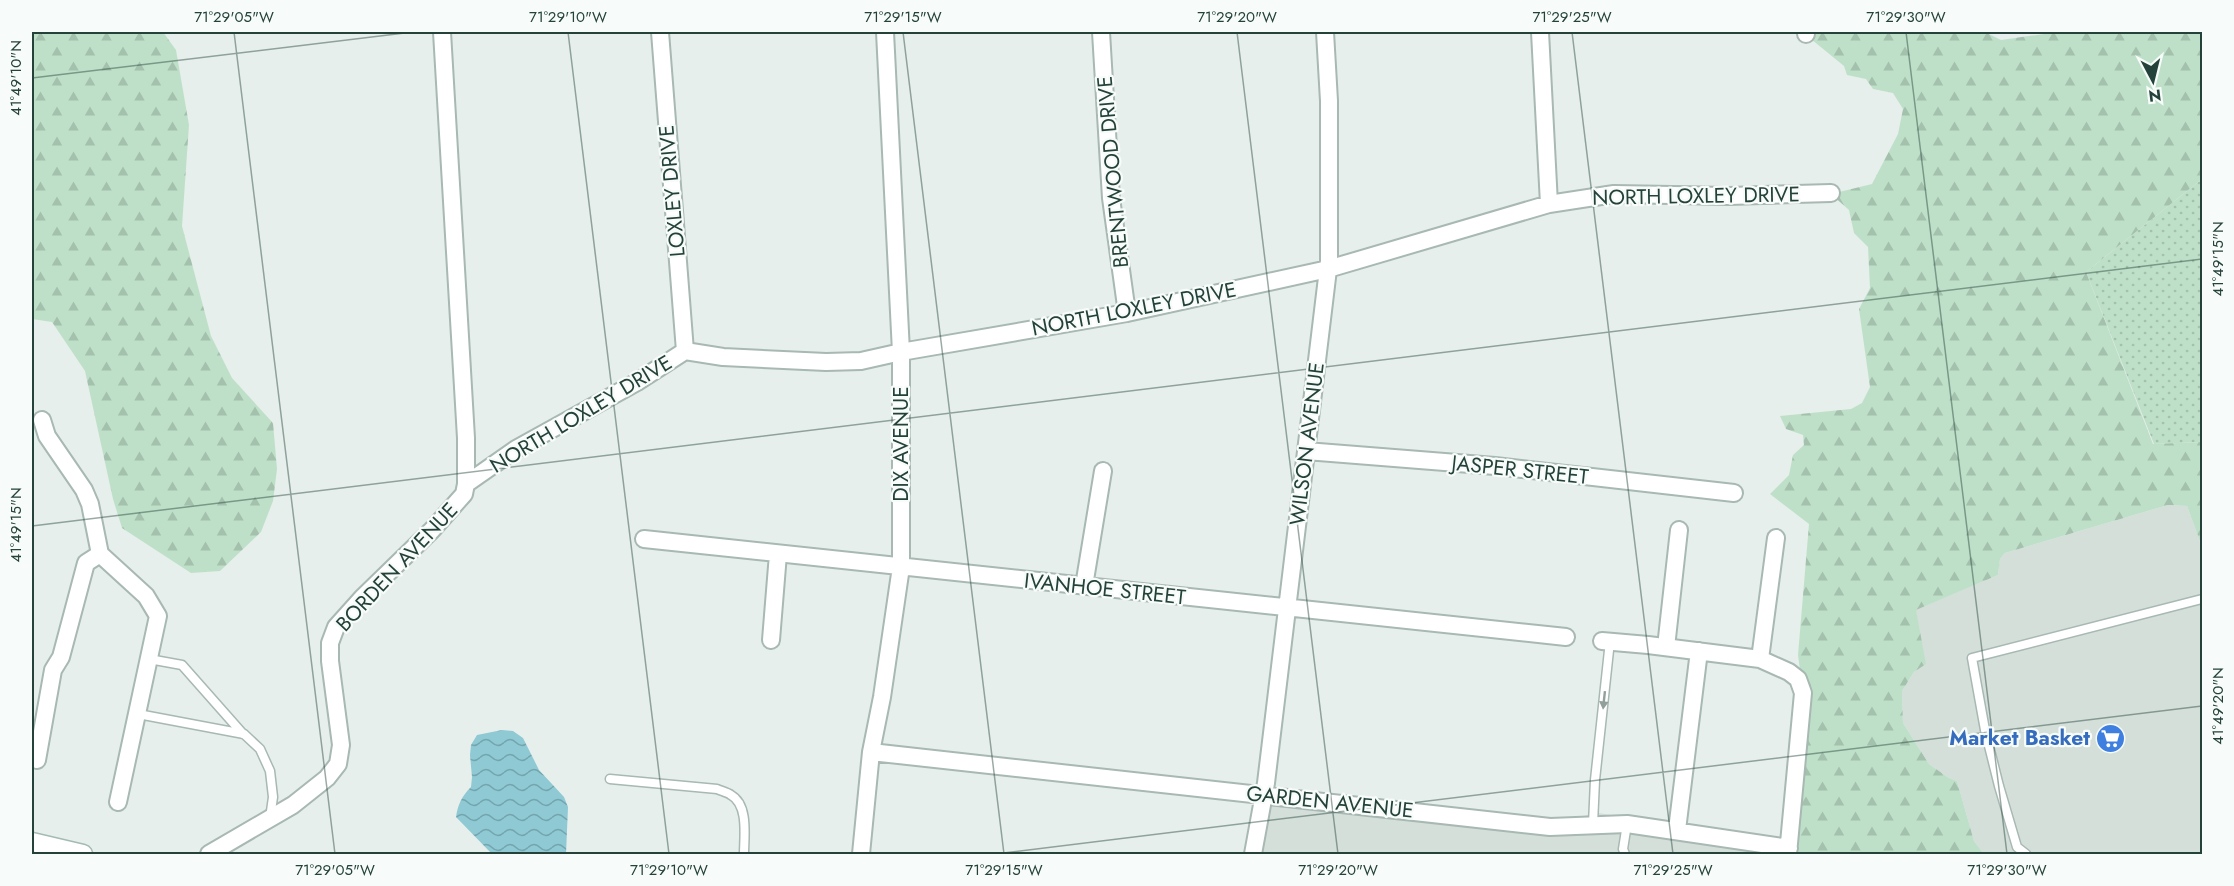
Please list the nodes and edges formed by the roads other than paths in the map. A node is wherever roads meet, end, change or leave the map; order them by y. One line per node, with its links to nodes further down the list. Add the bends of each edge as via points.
1 (442, 32): 16 (street, BORDEN AVENUE)
2 (660, 32): 11 (street, LOXLEY DRIVE)
3 (885, 32): 12 (street, DIX AVENUE)
4 (1101, 32): 10 (street, BRENTWOOD DRIVE, via 1111,198)
5 (1325, 32): 9 (street, WILSON AVENUE, via 1329,102)
6 (1540, 32): 8 (street)
7 (1831, 194): 8 (street, NORTH LOXLEY DRIVE, via 1614,194)
8 (1549, 204): 9 (street, NORTH LOXLEY DRIVE)
9 (1328, 269): 10 (street, NORTH LOXLEY DRIVE); 14 (street, WILSON AVENUE)
10 (1127, 313): 12 (street, NORTH LOXLEY DRIVE)
11 (686, 351): 12 (street, NORTH LOXLEY DRIVE, via 723,357 826,362); 16 (street, NORTH LOXLEY DRIVE, via 516,449)
12 (901, 352): 23 (street, DIX AVENUE)
13 (42, 420): 21 (street, via 47,436 84,490)
14 (1306, 451): 17 (street, JASPER STREET, via 1495,466); 26 (street, WILSON AVENUE)
15 (1103, 471): 24 (street)
16 (466, 484): 41 (street, BORDEN AVENUE, via 455,506 336,627 330,643 330,661 341,745 338,764 311,792)
17 (1734, 494)
18 (1679, 530): 30 (street)
19 (1776, 538): 33 (street)
20 (644, 539): 22 (street, IVANHOE STREET)
21 (100, 554): 32 (street, via 146,596 158,616); 37 (street, via 86,563 61,657 53,670)
22 (778, 554): 23 (street, IVANHOE STREET); 28 (street)
23 (901, 567): 24 (street, IVANHOE STREET); 36 (street, DIX AVENUE)
24 (1083, 586): 26 (street, IVANHOE STREET)
25 (2202, 599): 53 (lane, via 1972,658 1999,786 2017,848)
26 (1287, 608): 27 (street, IVANHOE STREET); 39 (street, WILSON AVENUE)
27 (1566, 638)
28 (771, 640)
29 (1606, 641): 30 (street); 42 (lane, one-way to 42)
30 (1666, 647): 31 (street)
31 (1699, 651): 33 (street); 44 (street)
32 (149, 659): 34 (street); 35 (lane, via 182,665)
33 (1760, 659): 46 (street, via 1798,679 1803,693)
34 (138, 714): 35 (lane); 40 (street)
35 (244, 735): 41 (lane, via 260,749 270,771)
36 (871, 752): 39 (street, GARDEN AVENUE); 50 (street, DIX AVENUE)
37 (37, 760)
38 (610, 779): 49 (lane, via 717,789 732,795 742,813)
39 (1263, 794): 42 (street, GARDEN AVENUE, via 1550,826); 51 (street, WILSON AVENUE)
40 (118, 802)
41 (270, 819): 48 (street, BORDEN AVENUE)
42 (1593, 824): 43 (street, GARDEN AVENUE)
43 (1627, 824): 44 (street, GARDEN AVENUE); 52 (lane, via 1623,849)
44 (1677, 830): 46 (street, GARDEN AVENUE)
45 (32, 842): 47 (main road)
46 (1789, 851)
47 (83, 855)
48 (209, 855)
49 (744, 855)
50 (861, 855)
51 (1253, 855)
52 (1626, 855)
53 (2026, 855)

